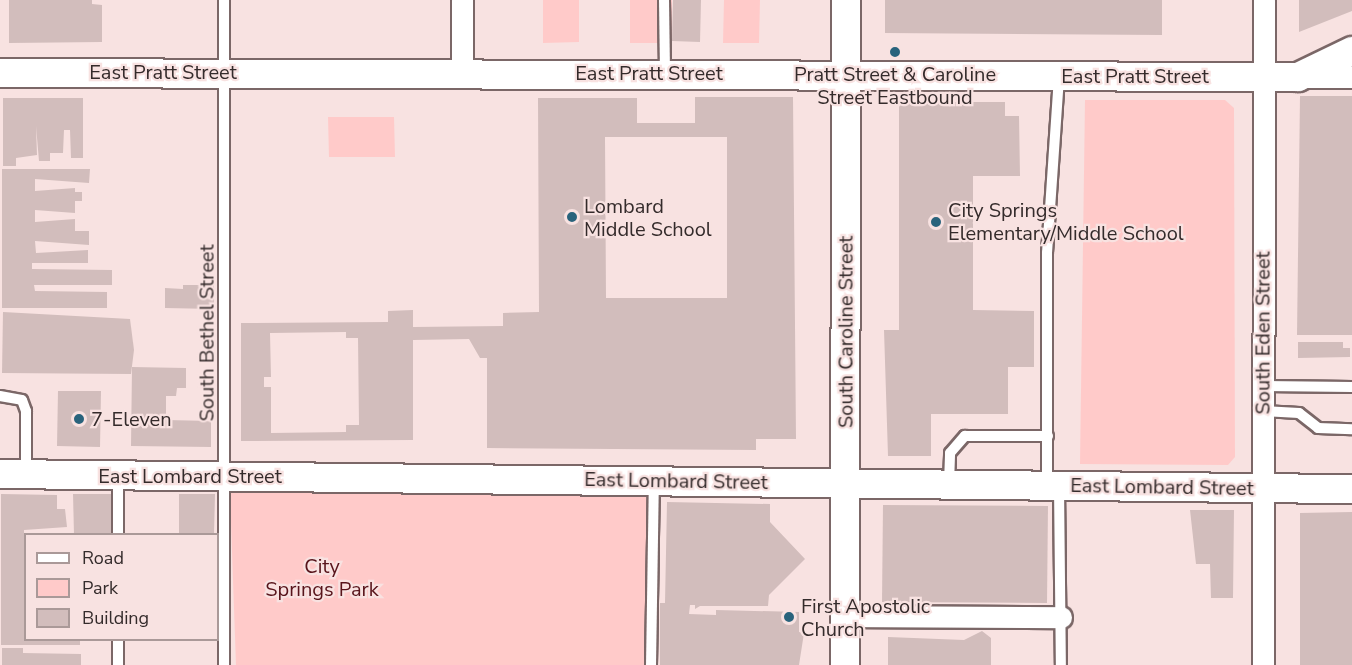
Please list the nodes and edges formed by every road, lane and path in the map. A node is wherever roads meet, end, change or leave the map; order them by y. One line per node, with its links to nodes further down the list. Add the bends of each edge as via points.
1 (224, 0): 7 (lane, South Bethel Street)
2 (462, 0): 9 (street)
3 (664, 0): 10 (lane)
4 (846, 0): 11 (main road, South Caroline Street)
5 (1264, 0): 13 (street, South Eden Street)
6 (1352, 51): 14 (main road, East Pratt Street)
7 (224, 72): 8 (main road, East Pratt Street); 9 (main road, East Pratt Street); 24 (lane, South Bethel Street)
8 (0, 73)
9 (462, 73): 10 (main road, East Pratt Street)
10 (665, 74): 11 (main road, East Pratt Street)
11 (848, 75): 12 (main road, East Pratt Street); 26 (main road, South Caroline Street)
12 (1059, 75): 13 (main road, East Pratt Street); 21 (lane, via 1047,253)
13 (1264, 77): 14 (main road, East Pratt Street); 16 (street, South Eden Street)
14 (1298, 77): 15 (street, East Pratt Street)
15 (1352, 77)
16 (1264, 386): 17 (lane); 19 (street, South Eden Street)
17 (1352, 387)
18 (0, 396): 22 (lane, via 22,400 26,411)
19 (1263, 411): 20 (lane, via 1299,413 1318,428); 29 (street, South Eden Street)
20 (1352, 429)
21 (1048, 436): 27 (lane, via 965,436 950,453); 28 (lane)
22 (13, 474): 23 (main road, East Lombard Street)
23 (118, 476): 24 (main road, East Lombard Street); 31 (lane)
24 (225, 476): 25 (main road, East Lombard Street); 36 (lane, South Bethel Street)
25 (654, 481): 26 (main road, East Lombard Street); 37 (lane)
26 (845, 483): 27 (main road, East Lombard Street); 32 (main road, South Caroline Street)
27 (948, 485): 28 (main road, East Lombard Street)
28 (1053, 486): 29 (main road, East Lombard Street); 33 (lane)
29 (1263, 488): 30 (main road, East Lombard Street); 40 (street, South Eden Street)
30 (1352, 489)
31 (118, 533)
32 (845, 616): 33 (street); 38 (main road, South Caroline Street)
33 (1060, 618): 39 (lane)
34 (118, 641): 35 (lane)
35 (118, 665)
36 (224, 665)
37 (651, 665)
38 (845, 665)
39 (1060, 665)
40 (1263, 665)

